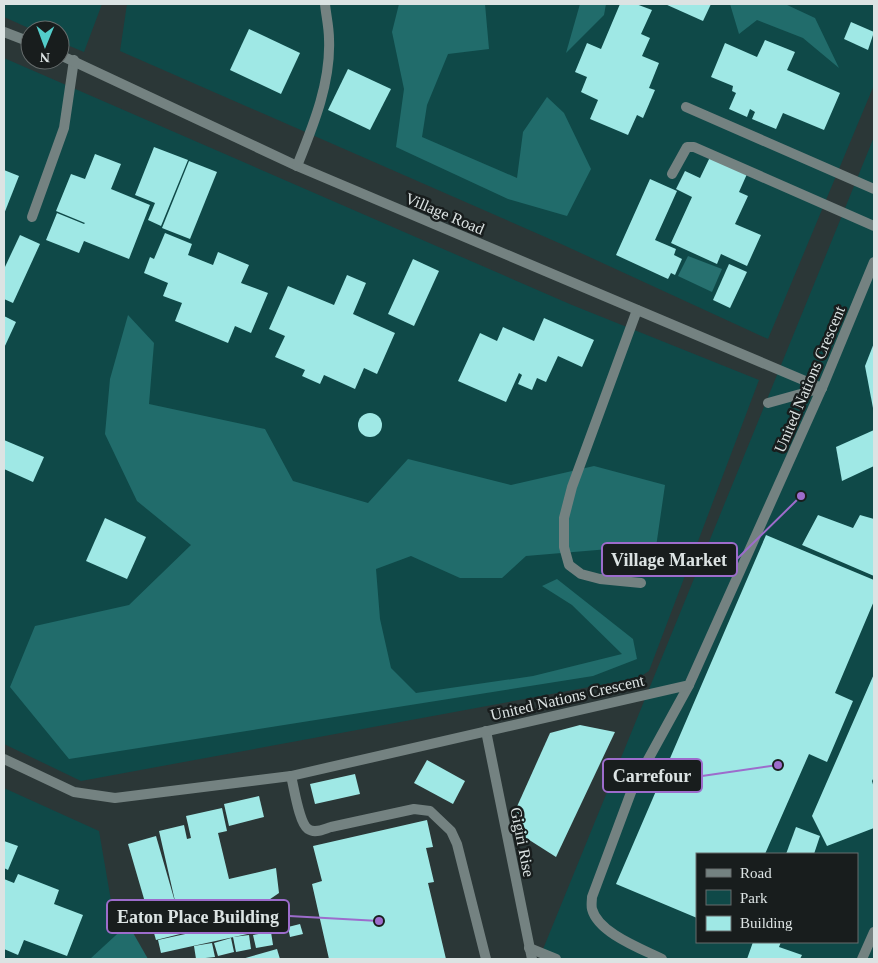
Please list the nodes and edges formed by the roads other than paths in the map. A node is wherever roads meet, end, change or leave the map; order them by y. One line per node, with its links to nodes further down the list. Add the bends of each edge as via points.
1 (325, 4): 7 (street, via 329,39 325,87)
2 (4, 32): 3 (street)
3 (20, 38)
4 (70, 59): 5 (street, Village Road)
5 (74, 60): 7 (street, Village Road); 10 (street, via 64,128)
6 (686, 107): 9 (street)
7 (297, 166): 13 (street, Village Road)
8 (672, 174): 11 (street, via 687,147 694,146)
9 (874, 189)
10 (32, 217)
11 (874, 226)
12 (874, 262): 14 (street, United Nations Crescent)
13 (638, 310): 14 (street, Village Road); 16 (street, via 572,487 564,518 564,546 569,565 581,574)
14 (822, 388): 15 (street); 17 (street, United Nations Crescent)
15 (768, 403)
16 (641, 583)
17 (689, 685): 18 (street, United Nations Crescent); 26 (street, via 634,788 592,897 592,908 604,928)
18 (486, 731): 20 (street, United Nations Crescent); 22 (street, Gigiri Rise)
19 (4, 759): 20 (street, United Nations Crescent, via 74,792 115,798)
20 (291, 776): 23 (street, via 302,822 308,829 318,832 414,809 430,812 451,831)
21 (874, 932): 27 (street)
22 (529, 948): 24 (street, Gigiri Rise); 25 (street)
23 (486, 959)
24 (532, 959)
25 (556, 959)
26 (662, 959)
27 (862, 959)

